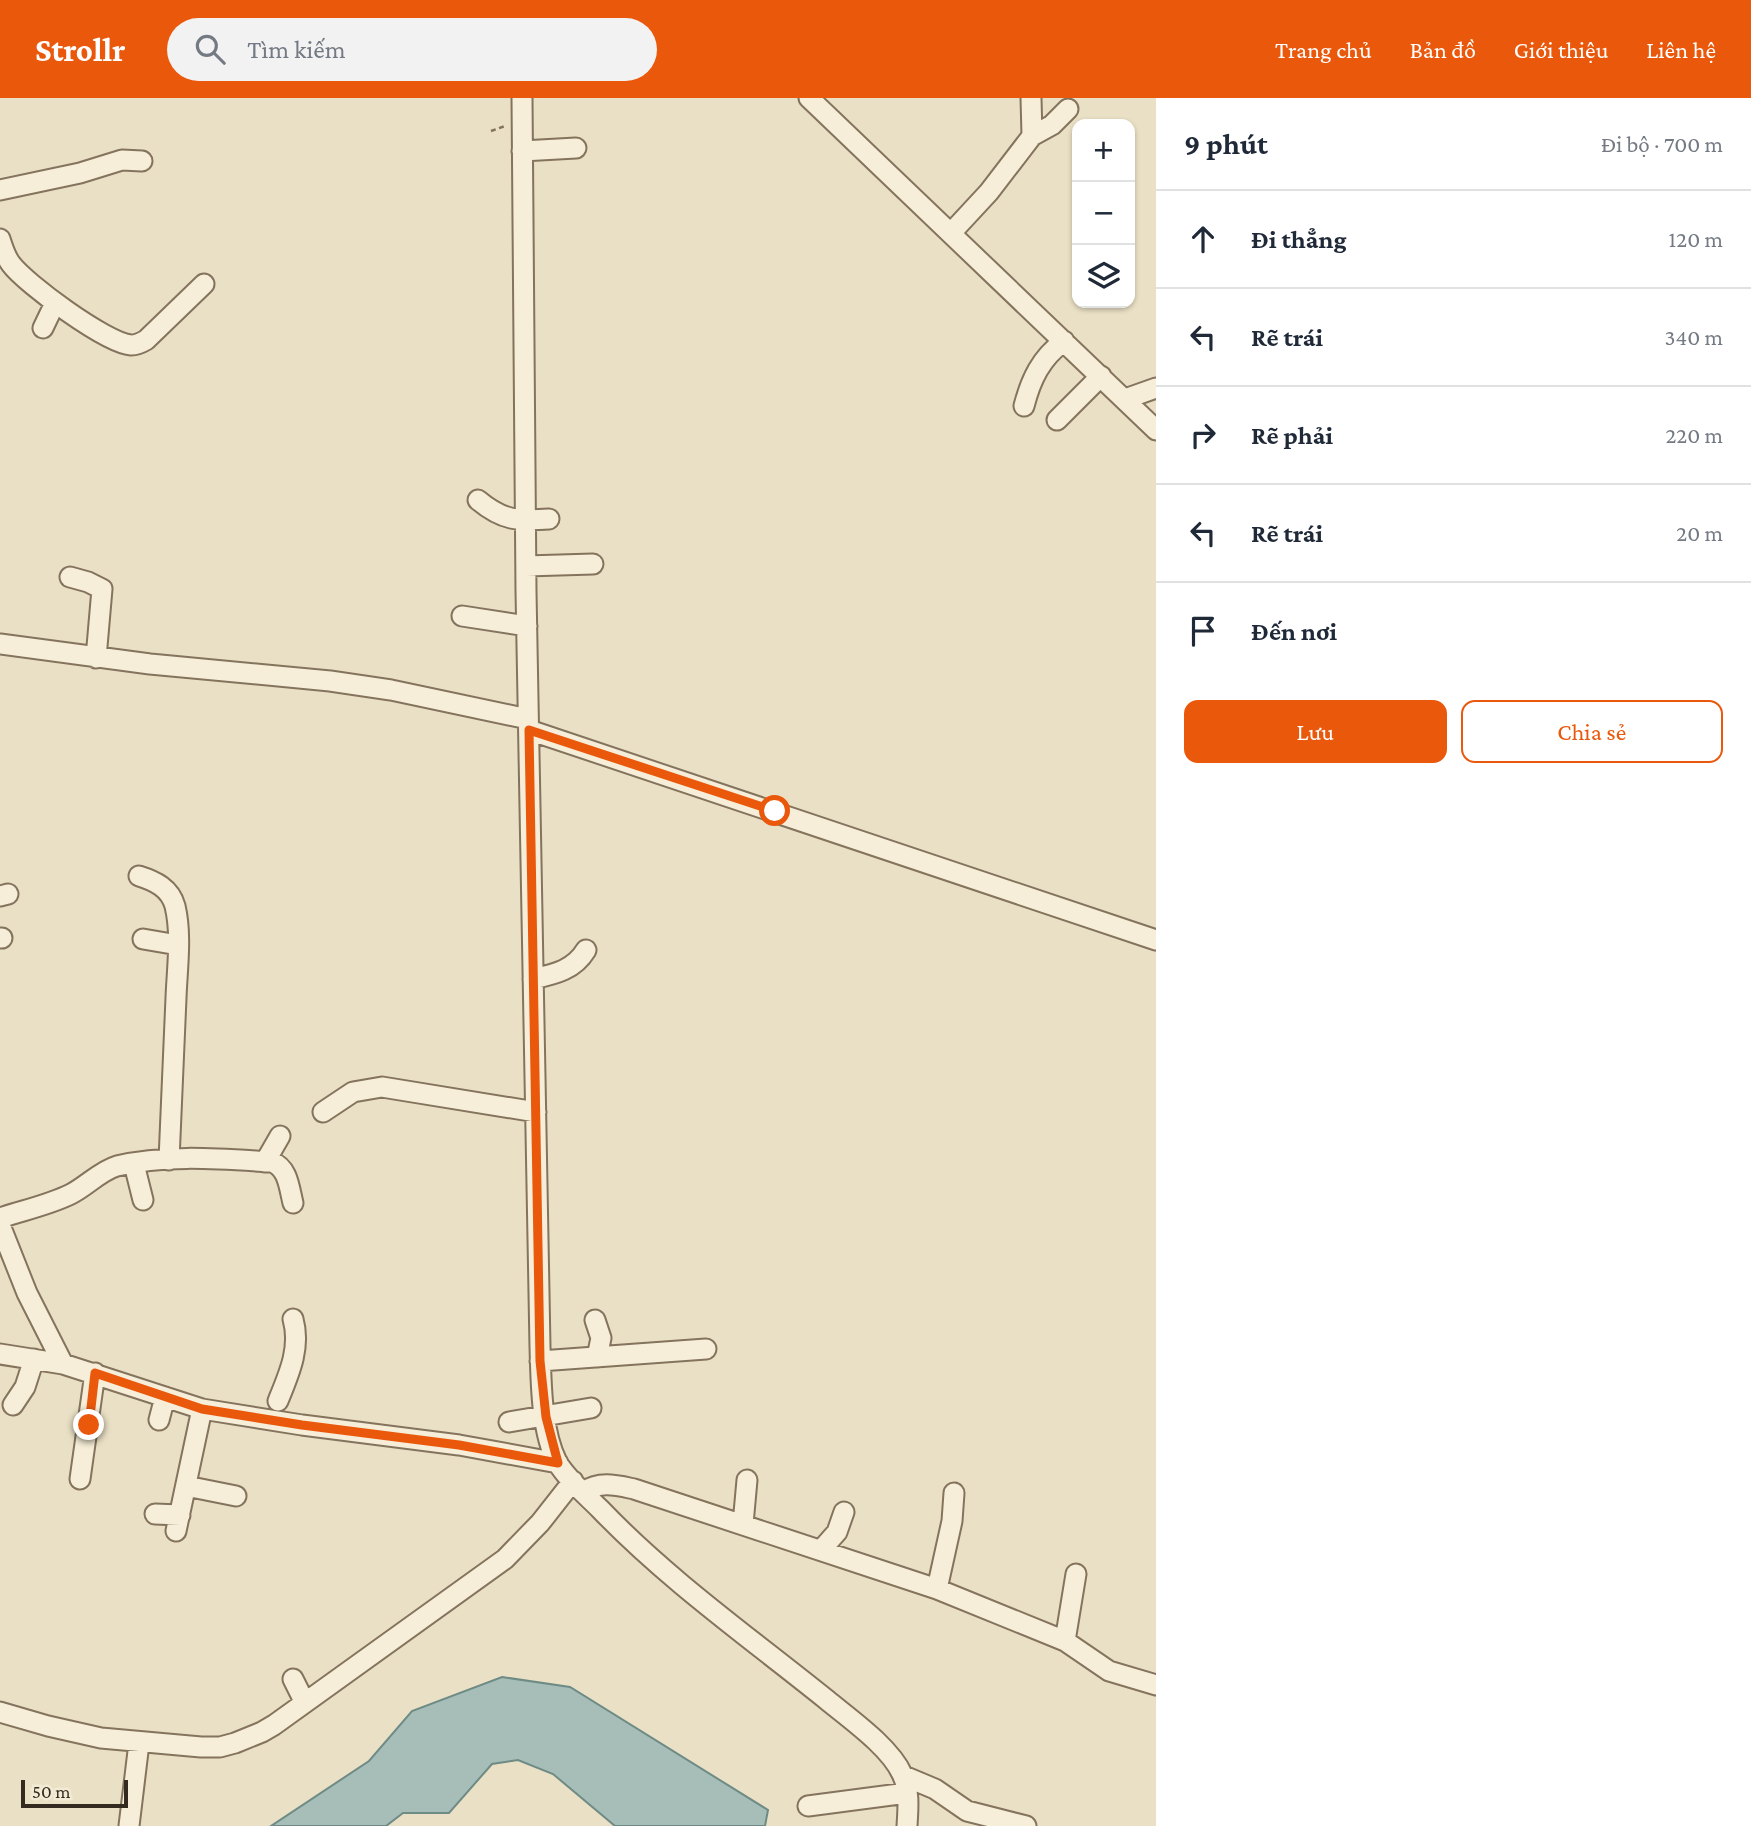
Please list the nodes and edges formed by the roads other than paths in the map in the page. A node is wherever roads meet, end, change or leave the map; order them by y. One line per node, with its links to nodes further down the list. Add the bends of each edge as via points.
1 (522, 98): 7 (street)
2 (809, 98): 10 (street)
3 (1031, 98): 5 (street)
4 (1068, 109): 5 (street, via 1052,125)
5 (1032, 135): 10 (street)
6 (576, 148): 7 (street)
7 (522, 151): 24 (street)
8 (142, 161): 9 (street, via 122,160)
9 (0, 190)
10 (951, 233): 15 (street)
11 (0, 239): 13 (street, via 11,264)
12 (204, 284): 13 (street, via 140,344 124,343)
13 (55, 303): 14 (street)
14 (43, 328)
15 (1064, 341): 16 (street); 19 (street, via 1034,375)
16 (1101, 376): 18 (street); 20 (street)
17 (1156, 388): 18 (street)
18 (1125, 399): 21 (street)
19 (1024, 406)
20 (1057, 420)
21 (1156, 430)
22 (478, 500): 24 (street, via 500,516)
23 (549, 519): 24 (street)
24 (525, 520): 26 (street)
25 (593, 564): 26 (street)
26 (526, 566): 29 (street)
27 (70, 577): 31 (street, via 102,589)
28 (462, 615): 29 (street)
29 (527, 626): 32 (street)
30 (0, 644): 31 (street)
31 (96, 658): 32 (street, via 391,690)
32 (529, 725): 35 (street); 38 (street)
33 (139, 876): 36 (street, via 155,881 170,895)
34 (143, 939): 36 (street)
35 (1156, 940)
36 (178, 945): 42 (street)
37 (586, 950): 38 (street, via 573,966)
38 (533, 979): 40 (street)
39 (323, 1112): 40 (street, via 353,1092 382,1087)
40 (536, 1112): 55 (street)
41 (280, 1136): 43 (street)
42 (169, 1160): 43 (street); 44 (street)
43 (265, 1162): 46 (street, via 284,1171)
44 (134, 1164): 45 (street); 47 (street, via 105,1171 63,1198)
45 (143, 1200)
46 (293, 1203)
47 (0, 1218)
48 (0, 1225): 56 (street)
49 (293, 1319): 62 (street, via 292,1366)
50 (595, 1320): 53 (street, via 601,1338)
51 (706, 1349): 53 (street)
52 (0, 1354): 54 (street)
53 (597, 1357): 55 (street)
54 (34, 1359): 56 (street); 59 (street)
55 (540, 1361): 63 (street)
56 (63, 1364): 57 (street)
57 (95, 1373): 58 (street); 67 (street)
58 (165, 1397): 61 (street); 64 (street)
59 (13, 1405)
60 (591, 1408): 63 (street)
61 (202, 1409): 62 (street); 69 (street)
62 (274, 1411): 66 (street)
63 (546, 1417): 65 (street); 66 (street)
64 (159, 1420)
65 (509, 1422)
66 (558, 1463): 70 (street)
67 (80, 1479)
68 (747, 1480): 75 (street)
69 (186, 1486): 72 (street); 74 (street, via 178,1523)
70 (578, 1487): 75 (street, via 616,1485); 82 (street, via 505,1559); 85 (street, via 647,1556 888,1754)
71 (954, 1493): 78 (street)
72 (236, 1496)
73 (844, 1512): 76 (street, via 837,1532)
74 (155, 1514)
75 (743, 1524): 76 (street)
76 (821, 1549): 78 (street)
77 (1076, 1574): 79 (street)
78 (937, 1589): 79 (street)
79 (1065, 1641): 81 (street, via 1109,1671)
80 (293, 1679): 82 (street)
81 (1156, 1685)
82 (304, 1701): 84 (street, via 262,1732 220,1747)
83 (0, 1712): 84 (street, via 78,1734)
84 (139, 1743): 87 (street)
85 (906, 1785): 86 (street); 88 (street); 89 (street, via 935,1789 967,1811)
86 (808, 1806)
87 (129, 1826)
88 (907, 1826)
89 (1026, 1826)

